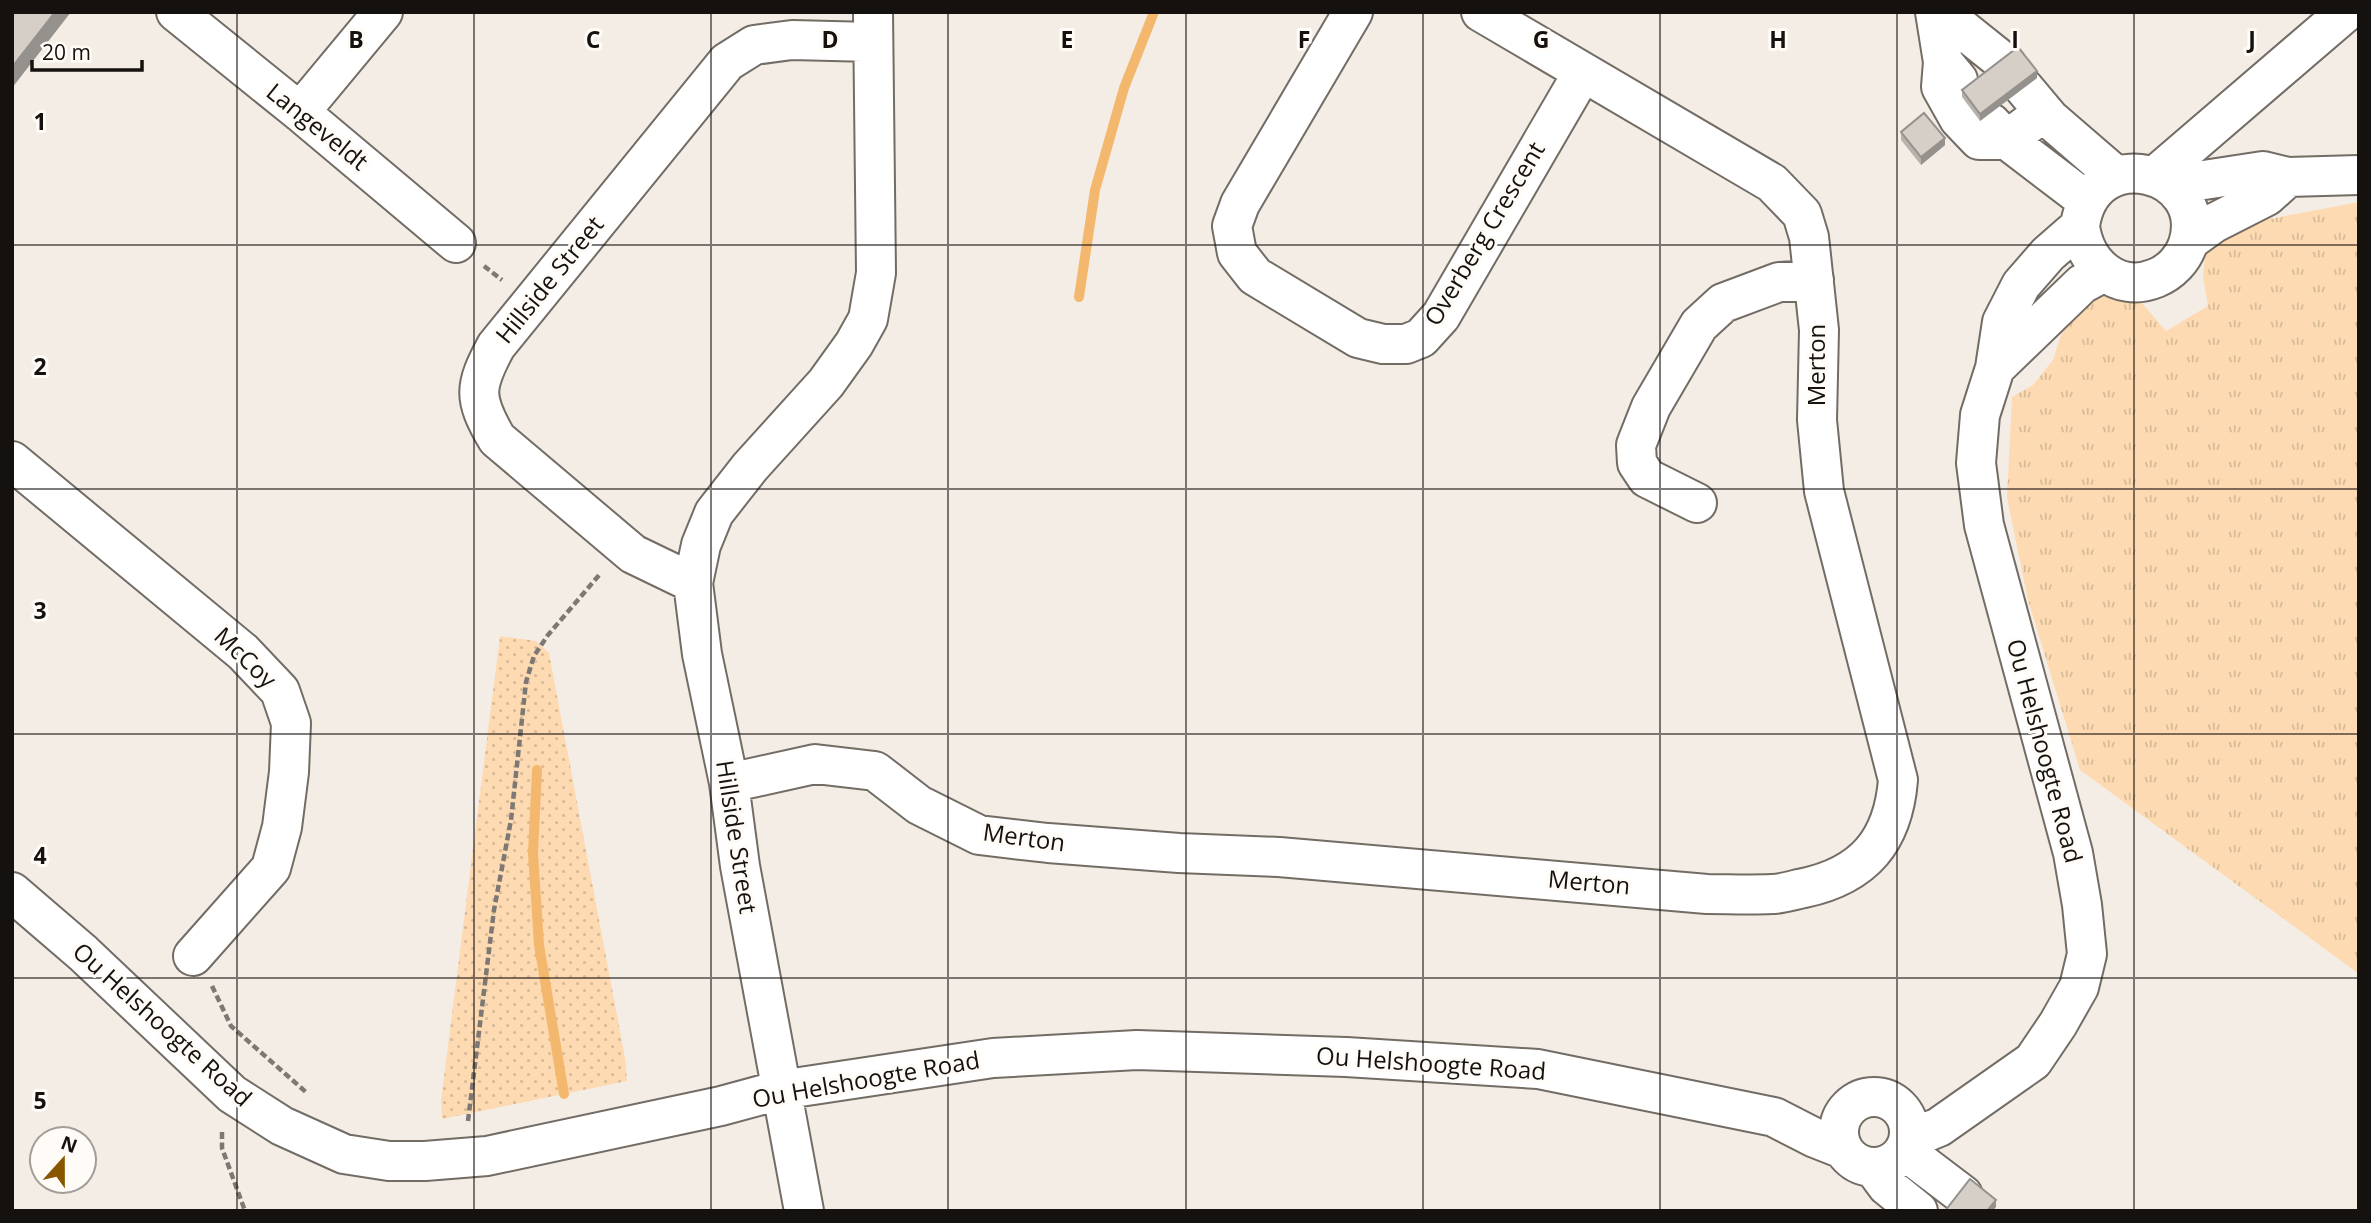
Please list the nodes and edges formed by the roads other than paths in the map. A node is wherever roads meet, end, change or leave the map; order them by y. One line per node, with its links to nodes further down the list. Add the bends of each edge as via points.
1 (176, 12): 12 (street, Langeveldt)
2 (383, 12): 12 (street)
3 (1353, 12): 10 (street, Overberg Crescent, via 1240,204 1232,226 1237,253 1255,275 1358,338 1406,344 1420,338 1441,316)
4 (1481, 12): 10 (street, Merton)
5 (1935, 12): 9 (street)
6 (1941, 12): 11 (street)
7 (2346, 12): 17 (street)
8 (872, 27): 26 (street, Hillside Street, via 876,273 867,319 826,383 714,513); 26 (street, Hillside Street, via 754,45 727,62 496,346 482,373 478,393 497,439 633,554)
9 (1943, 62): 13 (street); 13 (street, via 1941,87 1959,119 1979,140)
10 (1583, 72): 22 (street, Merton, via 1772,183 1802,214)
11 (2025, 88): 13 (street); 15 (street)
12 (300, 112): 20 (street, Langeveldt)
13 (1987, 117): 18 (street)
14 (2359, 175): 16 (street)
15 (2116, 176): 17 (street, via 2130,173); 18 (street, Ou Helshoogte Road, via 2095,190)
16 (2288, 177): 17 (street, via 2263,171 2204,180); 19 (street, via 2267,196)
17 (2161, 179): 19 (street, via 2184,202)
18 (2084, 214): 21 (street, via 2087,252); 23 (street, Ou Helshoogte Road, via 2021,285 2002,322)
19 (2189, 241): 21 (street, via 2176,264 2154,278 2128,281)
20 (456, 243)
21 (2104, 272): 23 (street, Ou Helshoogte Road, via 2082,284)
22 (1814, 280): 25 (street, via 1779,282 1723,303 1699,325 1651,407 1636,445 1637,463 1647,478); 27 (street, Merton, via 1819,330 1817,420 1824,491 1898,780 1896,806 1880,842 1853,870 1816,885 1774,894 1707,894 1292,858 1061,844 979,835 919,805 875,771 815,764)
23 (1995, 368): 31 (street, Ou Helshoogte Road, via 1980,415 1976,463 1984,525 2073,853 2087,954 2079,986 2033,1061)
24 (12, 461): 29 (street, McCoy, via 243,652 280,691 291,723 289,772 271,868)
25 (1697, 503)
26 (693, 583): 27 (street, Hillside Street, via 702,654)
27 (729, 783): 30 (street, Hillside Street)
28 (12, 892): 30 (street, Ou Helshoogte Road, via 232,1094 282,1126 344,1154 389,1161 487,1156)
29 (193, 956)
30 (780, 1090): 34 (street, Ou Helshoogte Road, via 993,1058 1151,1051 1538,1069); 38 (street, Hillside Street)
31 (1981, 1099): 32 (street); 35 (street, Ou Helshoogte Road)
32 (1892, 1102): 33 (street, via 1871,1098); 35 (street, via 1907,1119)
33 (1851, 1107): 34 (street, Ou Helshoogte Road); 35 (street, via 1840,1126 1840,1137)
34 (1774, 1116): 35 (street, Ou Helshoogte Road, via 1815,1138)
35 (1891, 1155): 36 (street); 37 (street, via 1887,1186)
36 (1963, 1195)
37 (1909, 1204)
38 (804, 1211)

